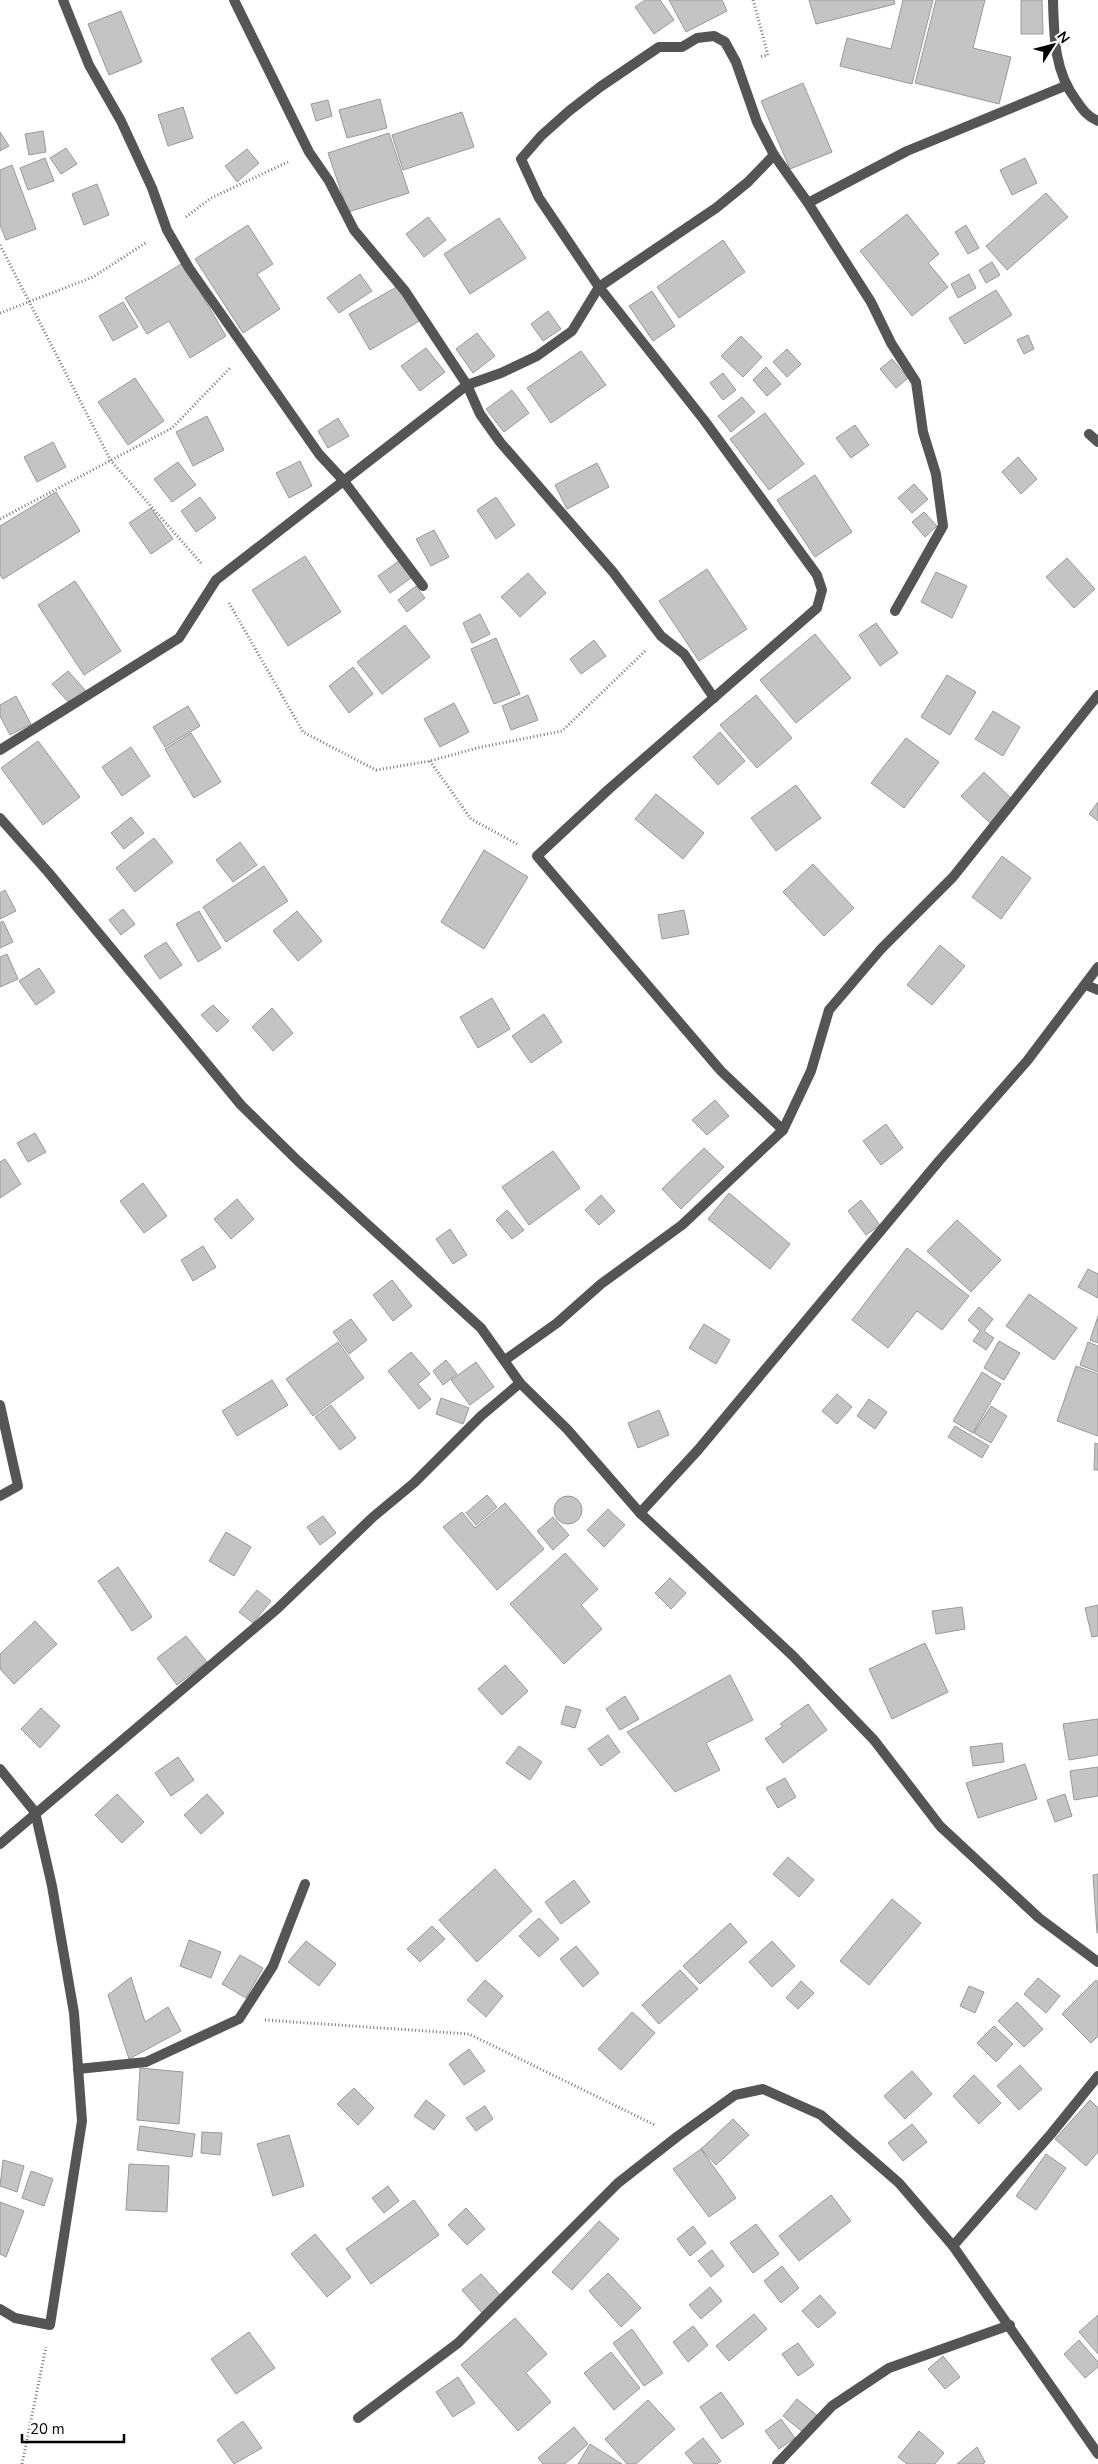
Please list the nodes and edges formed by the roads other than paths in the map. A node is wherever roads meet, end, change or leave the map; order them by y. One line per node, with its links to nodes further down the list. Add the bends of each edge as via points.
1 (63, 0): 12 (street, via 89,64 121,121 152,188 167,230 189,268 319,454)
2 (234, 0): 9 (street, via 309,152 329,181 354,230 405,291)
3 (1053, 0): 4 (street, via 1056,58)
4 (1065, 86): 5 (street, via 1088,117); 7 (street, via 907,151)
5 (1098, 121)
6 (774, 155): 7 (street); 8 (street, via 716,208); 8 (street, via 757,122 726,42 714,36 697,38 682,47 659,47 600,87 541,136 521,159 539,198)
7 (808, 203): 14 (street, via 871,302 891,343 916,382 922,432 936,474 944,526)
8 (599, 286): 9 (street, via 572,331 537,356 502,373); 16 (street, via 786,531 817,575 822,590 817,608)
9 (466, 385): 12 (street); 16 (street, via 480,414 500,442 613,572 661,636 684,654)
10 (1089, 434): 11 (street)
11 (1098, 442)
12 (344, 480): 13 (street); 17 (street, via 216,580 179,638)
13 (423, 586)
14 (895, 611)
15 (1098, 695): 22 (street, via 953,877 881,948 830,1010 811,1071)
16 (714, 698): 22 (street, via 537,856 721,1072)
17 (0, 750)
18 (0, 818): 23 (street, via 241,1105 467,1315)
19 (1098, 967): 20 (street)
20 (1086, 985): 21 (street); 27 (street, via 1015,1075 939,1161 698,1450)
21 (1098, 990)
22 (783, 1130): 23 (street, via 682,1225)
23 (505, 1360): 24 (street)
24 (520, 1383): 27 (street, via 567,1429); 29 (street, via 277,1609)
25 (0, 1405): 26 (street, via 18,1486)
26 (0, 1496)
27 (640, 1513): 32 (street, via 806,1669 874,1740 940,1826 1039,1918)
28 (0, 1769): 29 (street)
29 (35, 1812): 30 (street); 33 (street, via 71,1995)
30 (0, 1844)
31 (305, 1884): 33 (street, via 273,1966 240,2019 146,2062)
32 (1098, 1962)
33 (78, 2070): 36 (street, via 82,2121 50,2324 15,2318)
34 (1098, 2076): 35 (street)
35 (953, 2246): 37 (street); 38 (street, via 899,2183 822,2115 763,2089 735,2095 618,2183 458,2343)
36 (0, 2309)
37 (1010, 2324): 39 (street); 40 (street, via 888,2368 832,2406)
38 (358, 2418)
39 (1098, 2454)
40 (777, 2464)

